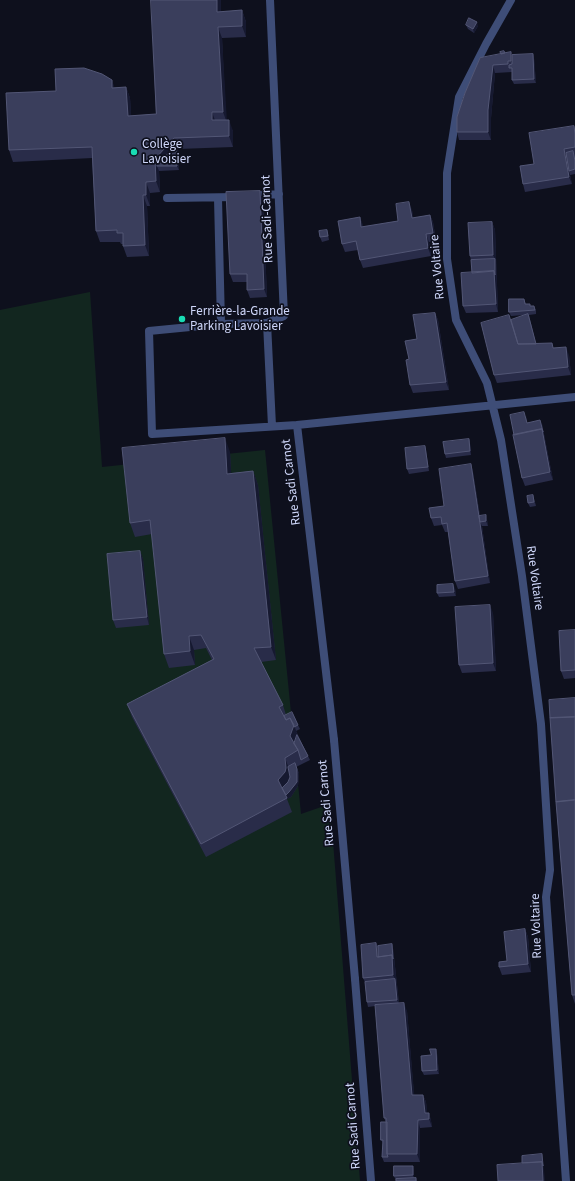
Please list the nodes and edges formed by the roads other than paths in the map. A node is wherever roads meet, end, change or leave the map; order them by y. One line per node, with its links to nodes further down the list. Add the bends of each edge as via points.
1 (270, 0): 3 (street, Rue Sadi-Carnot)
2 (511, 0): 9 (street, Rue Voltaire, via 459,97 447,172 447,259 456,320 487,383)
3 (279, 194): 5 (street); 6 (street, Rue Sadi-Carnot, via 284,316)
4 (167, 198): 5 (street)
5 (218, 198): 7 (street)
6 (267, 323): 7 (street); 11 (street)
7 (221, 324): 11 (street, via 149,331 152,434)
8 (575, 398): 9 (street)
9 (492, 406): 10 (street); 13 (street, Rue Voltaire, via 501,440 521,569 541,724 550,870 546,897)
10 (297, 425): 11 (street); 12 (street, Rue Sadi Carnot, via 334,740)
11 (272, 426)
12 (371, 1181)
13 (566, 1181)

